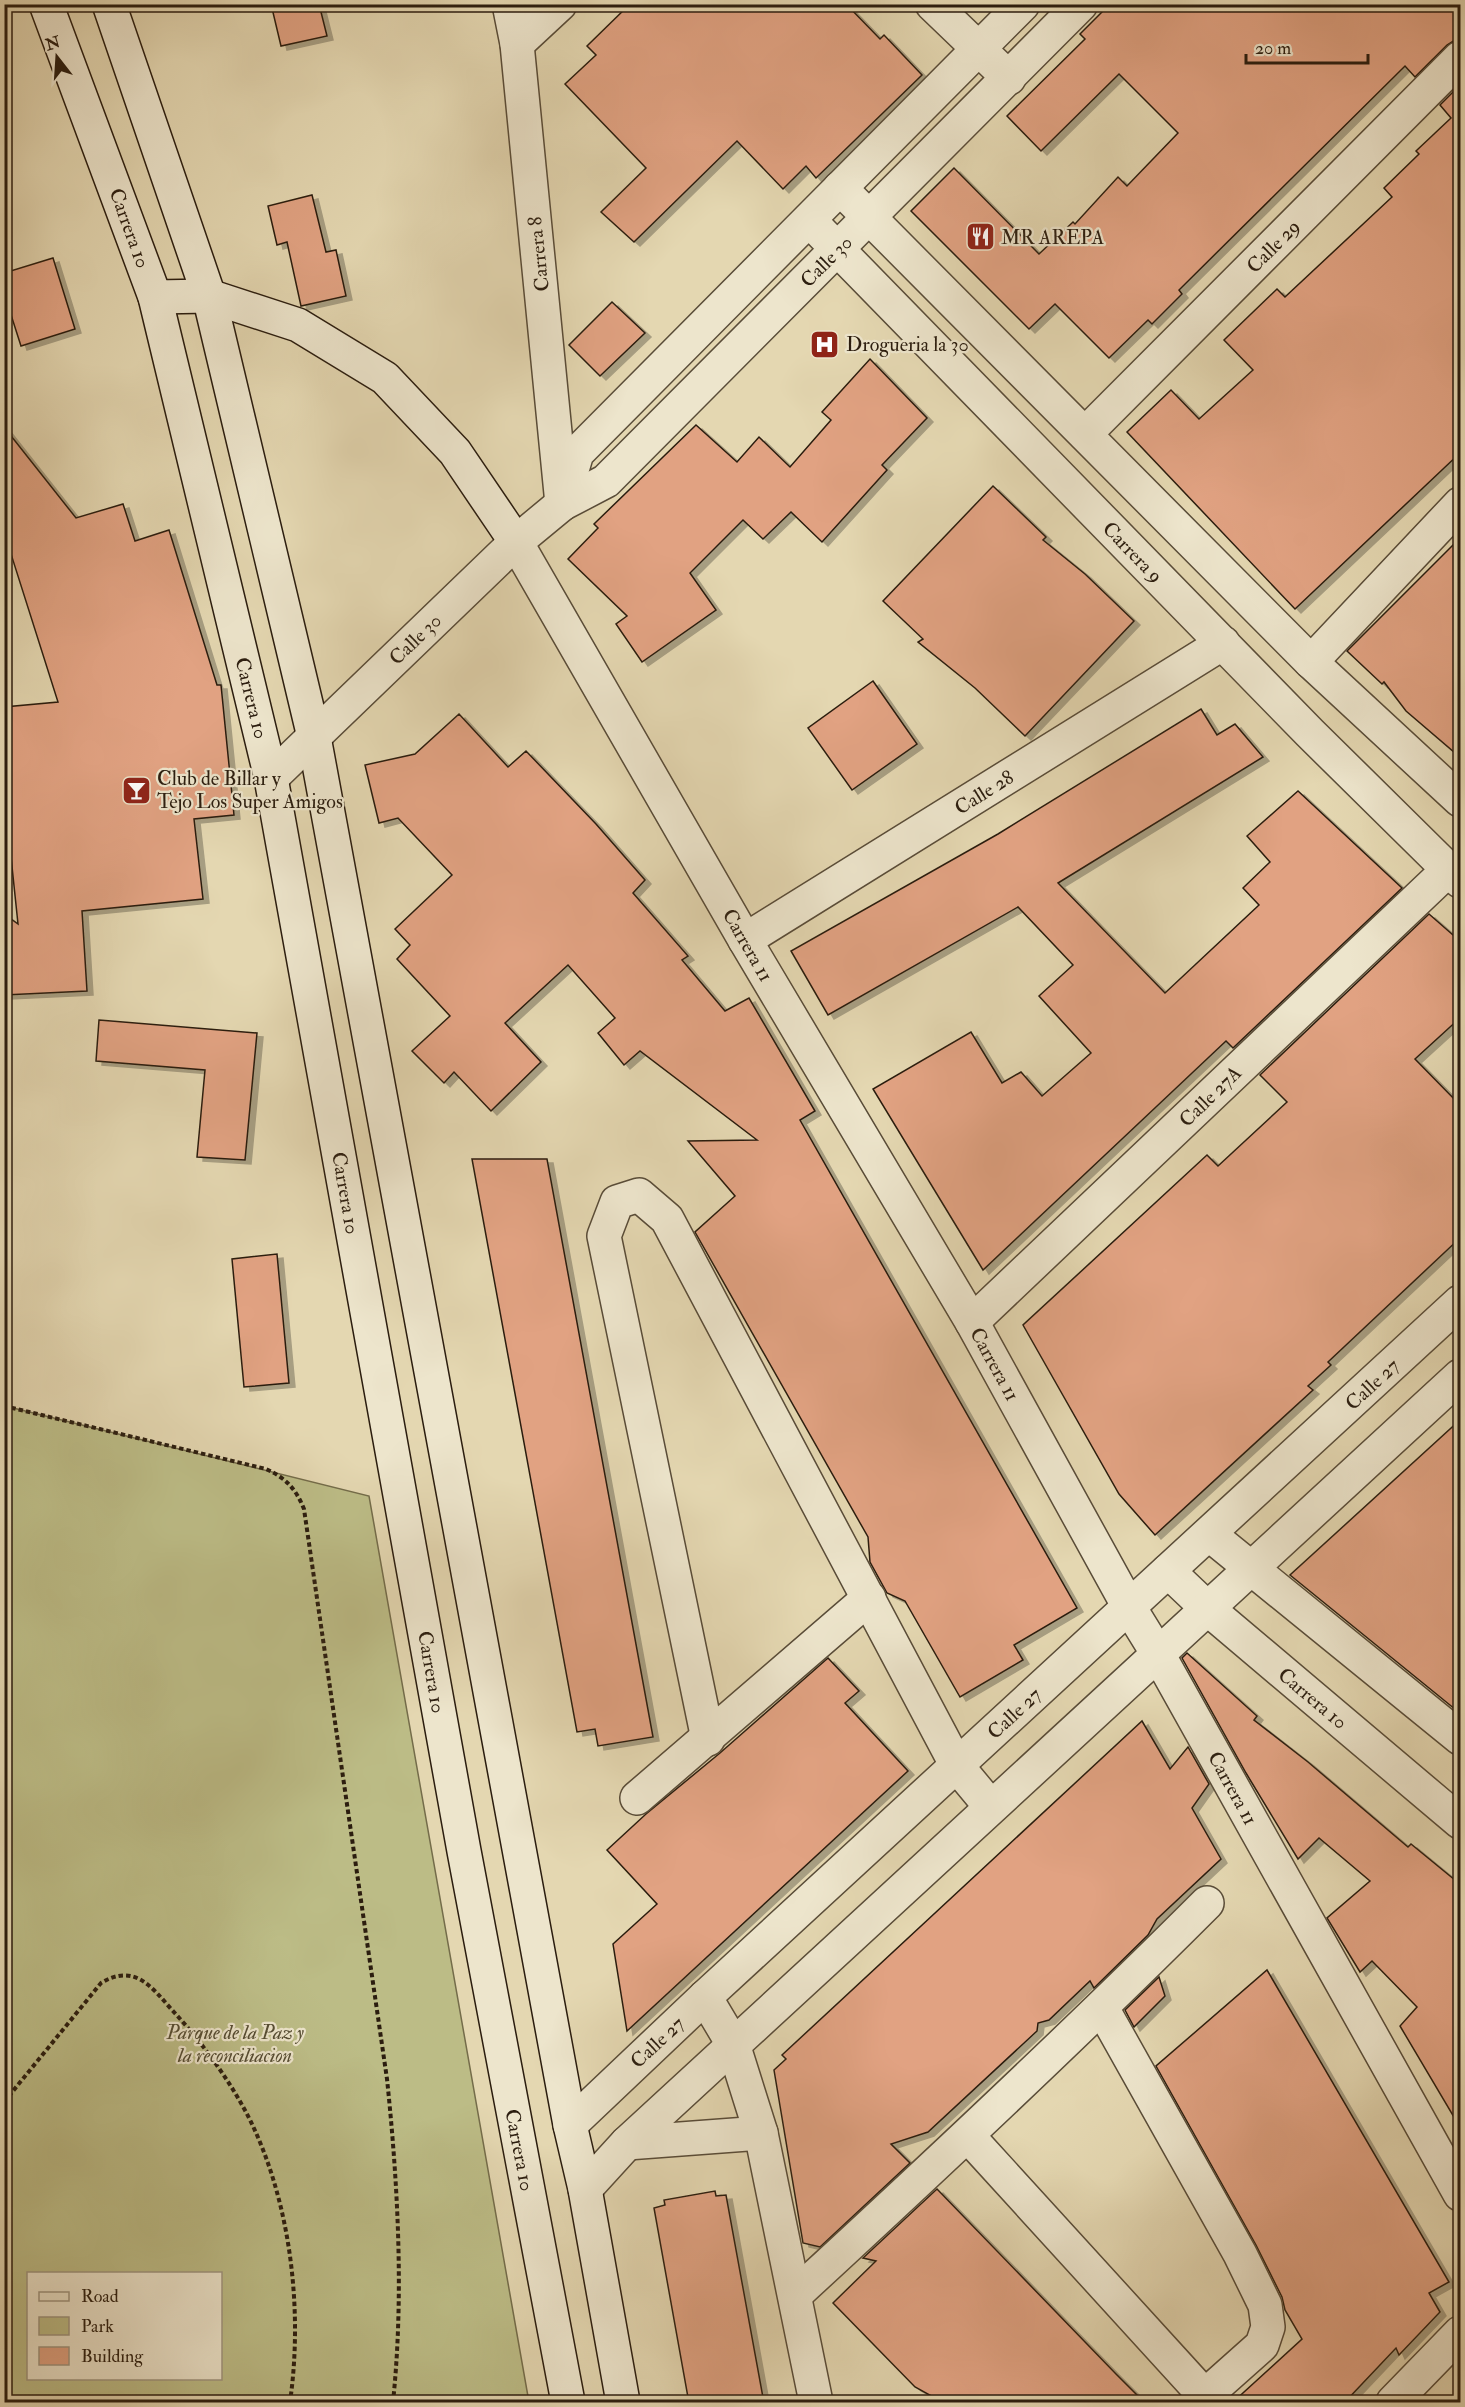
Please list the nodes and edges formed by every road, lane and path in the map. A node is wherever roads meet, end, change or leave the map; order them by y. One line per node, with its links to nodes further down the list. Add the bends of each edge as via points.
1 (109, 4): 16 (street)
2 (509, 4): 8 (street, Carrera 8)
3 (560, 4): 8 (street)
4 (932, 4): 9 (street)
5 (1023, 4): 9 (street, Calle 30)
6 (1081, 4): 11 (street, Calle 30)
7 (51, 7): 17 (street, Carrera 10)
8 (517, 44): 19 (street, Carrera 8)
9 (979, 49): 11 (street); 12 (street, Calle 30)
10 (1461, 58): 18 (street, Calle 29)
11 (1008, 78): 13 (street, Calle 30)
12 (840, 189): 13 (street); 14 (street, Calle 30)
13 (870, 218): 15 (street, Calle 30); 18 (street)
14 (808, 220): 15 (street, Carrera 9); 19 (street, Calle 30, via 576,453)
15 (837, 249): 19 (street, Calle 30, via 606,481); 22 (street, Carrera 9)
16 (209, 296): 17 (street, Carrera 11); 21 (street, Carrera 11, via 298,325 385,378 455,452); 24 (street)
17 (155, 297): 25 (street, Carrera 10)
18 (1085, 434): 23 (street)
19 (562, 504): 21 (street, Calle 30)
20 (1461, 504): 23 (street)
21 (516, 542): 24 (street, Calle 30); 28 (street, Carrera 11)
22 (1223, 643): 27 (street, Carrera 9); 28 (street, Calle 28)
23 (1311, 662): 26 (street)
24 (314, 737): 25 (street, Calle 30); 51 (street)
25 (271, 778): 62 (street, Carrera 10)
26 (1461, 800)
27 (1454, 876): 30 (street, Calle 27A)
28 (745, 940): 30 (street, Carrera 11)
29 (1461, 1302): 33 (street, Calle 27)
30 (972, 1322): 37 (street, Carrera 11)
31 (1461, 1376): 34 (street)
32 (4, 1406): 61 (path, via 266,1469 281,1476 299,1495 385,2067 394,2152 398,2236)
33 (1209, 1534): 34 (street); 35 (street, Calle 27)
34 (1251, 1569): 38 (street); 40 (street)
35 (1168, 1572): 37 (street, Calle 27); 38 (street, Carrera 10)
36 (869, 1598): 41 (street); 41 (street, via 667,1219 639,1195 617,1202 604,1236); 42 (street)
37 (1130, 1606): 39 (street, Carrera 11); 42 (street, Calle 27)
38 (1208, 1609): 39 (street); 45 (street, Carrera 10)
39 (1158, 1654): 44 (street); 56 (street, Carrera 11)
40 (1461, 1738)
41 (708, 1739): 43 (street)
42 (957, 1766): 44 (street); 47 (street, Calle 27)
43 (637, 1798)
44 (991, 1807): 49 (street)
45 (1461, 1822)
46 (1207, 1903): 48 (street)
47 (705, 1997): 49 (street); 51 (street, Calle 27)
48 (1102, 2008): 53 (street); 59 (street, via 1265,2305 1268,2327 1262,2346)
49 (733, 2044): 52 (street); 54 (street)
50 (4, 2102): 60 (path, via 101,1983 113,1976 128,1975 153,1988 231,2087 256,2133 270,2173 294,2284)
51 (570, 2125): 55 (street)
52 (761, 2133): 54 (street); 57 (street)
53 (968, 2136): 57 (street); 59 (street)
54 (627, 2142): 55 (street)
55 (585, 2189): 63 (street)
56 (1461, 2194)
57 (795, 2295): 64 (street)
58 (1461, 2333): 65 (street)
59 (1202, 2399)
60 (290, 2403)
61 (393, 2403)
62 (567, 2403)
63 (623, 2403)
64 (816, 2403)
65 (1393, 2403)

